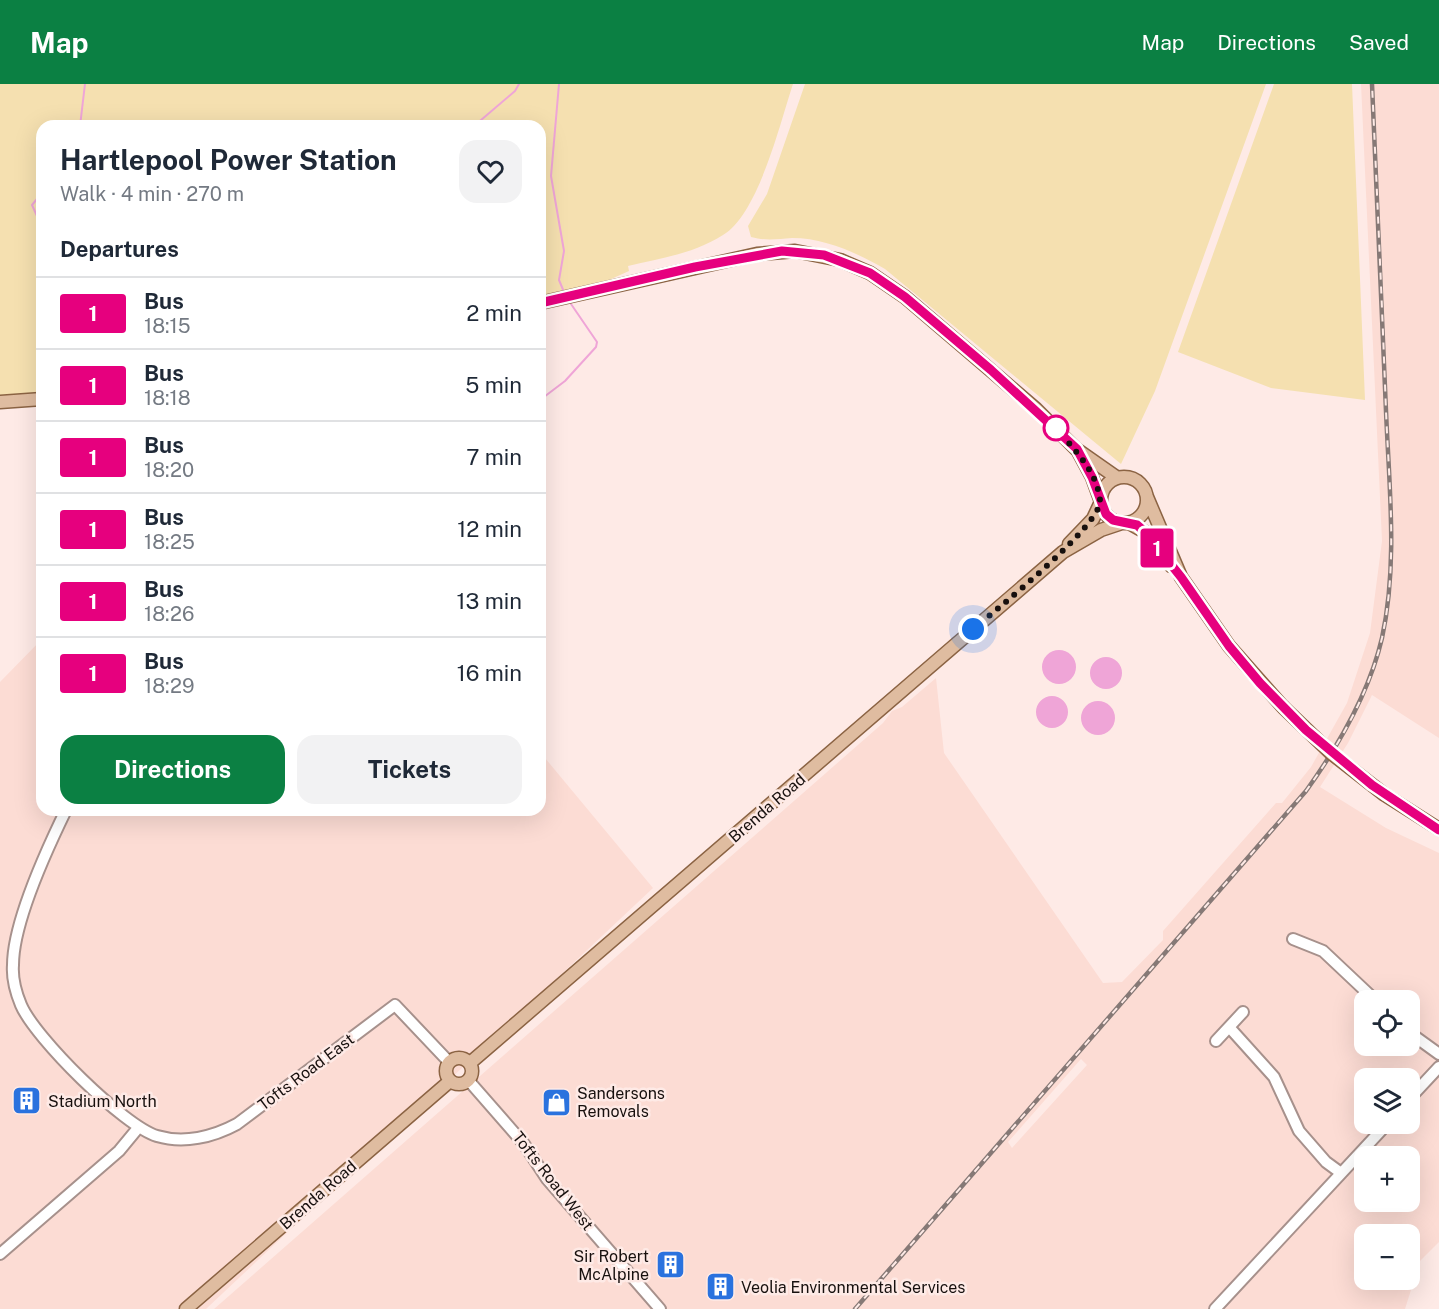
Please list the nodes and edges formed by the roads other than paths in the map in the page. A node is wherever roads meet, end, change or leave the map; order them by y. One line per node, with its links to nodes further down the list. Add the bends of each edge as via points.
1 (546, 302): 4 (main road, via 757,254 795,251 824,255 870,273 905,297)
2 (36, 399): 3 (main road)
3 (0, 402)
4 (1077, 449): 5 (main road); 7 (main road)
5 (1116, 477): 6 (main road, via 1138,481); 7 (main road, via 1102,490)
6 (1147, 497): 8 (main road, via 1141,515); 10 (main road)
7 (1100, 502): 8 (main road, via 1106,514); 9 (main road, Brenda Road, via 1093,519)
8 (1126, 523): 9 (main road, Brenda Road, via 1101,530); 10 (main road, via 1145,532)
9 (1063, 552): 21 (main road, Brenda Road)
10 (1181, 577): 12 (main road, bridge, via 1229,646 1283,706 1331,753)
11 (64, 816): 26 (street, via 22,916 13,958 15,987 21,1006 44,1039)
12 (1439, 830)
13 (1293, 939): 14 (street, via 1323,951)
14 (1364, 990)
15 (1243, 1012): 16 (street)
16 (1229, 1027): 18 (street); 28 (street, via 1274,1077 1299,1131)
17 (1420, 1040): 19 (street)
18 (1216, 1041)
19 (1439, 1054)
20 (449, 1062): 21 (main road, via 459,1058); 23 (main road); 26 (street, Tofts Road East, via 395,1005 224,1131 173,1139)
21 (470, 1063): 24 (main road)
22 (1439, 1067): 25 (street)
23 (450, 1081): 24 (main road, via 457,1085); 30 (main road, Brenda Road)
24 (469, 1081): 31 (street, Tofts Road West, via 524,1144 550,1183)
25 (1420, 1087)
26 (138, 1128): 29 (street, via 119,1151)
27 (1378, 1134): 28 (street)
28 (1341, 1173): 32 (street)
29 (0, 1254)
30 (186, 1309)
31 (660, 1309)
32 (1215, 1309)

